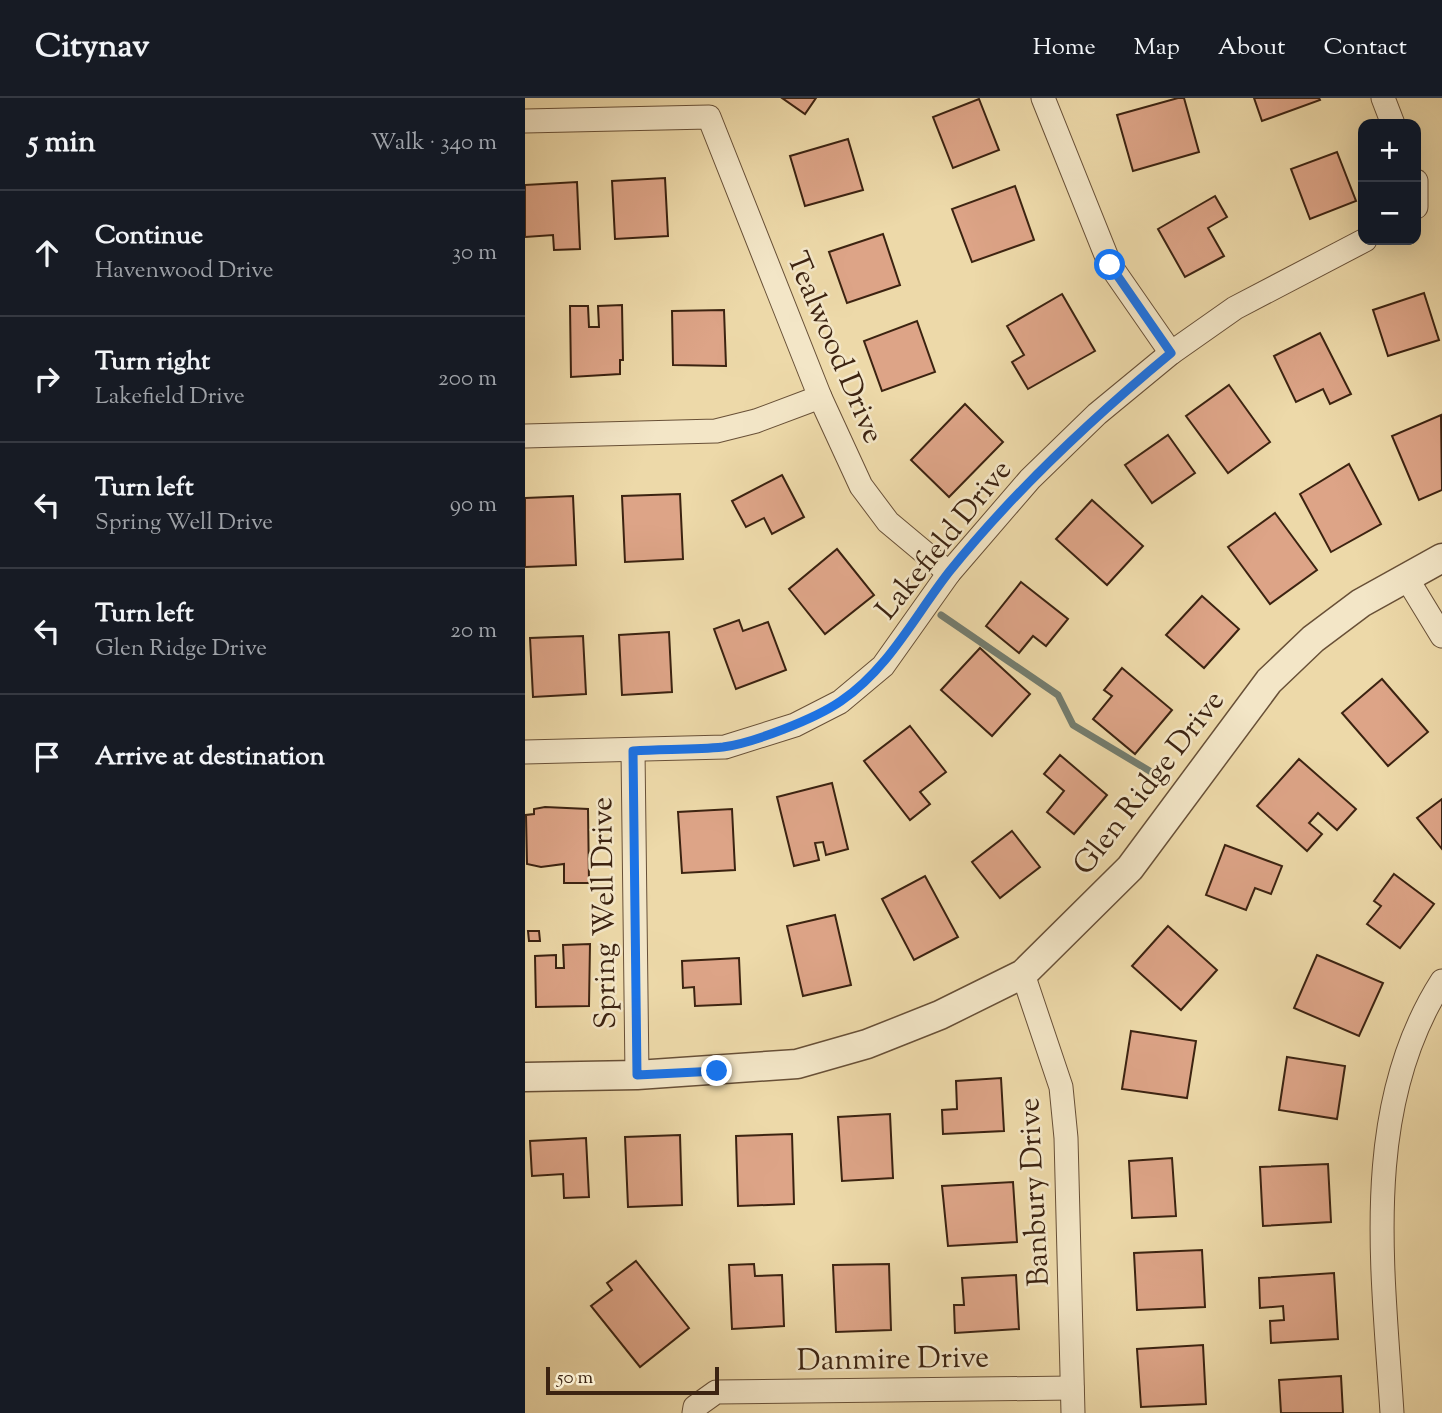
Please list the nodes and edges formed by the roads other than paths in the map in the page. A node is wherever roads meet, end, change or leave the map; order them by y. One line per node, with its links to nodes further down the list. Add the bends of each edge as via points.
1 (1042, 98): 6 (street, via 1110,265)
2 (1383, 98): 3 (street)
3 (1391, 119)
4 (525, 121): 7 (street, Tealwood Drive, via 709,117)
5 (1358, 244): 6 (street, Lakefield Drive, via 1235,308)
6 (1171, 353): 10 (street, Lakefield Drive, via 1097,414 1030,480)
7 (820, 397): 8 (street, via 756,421 705,432); 10 (street, Tealwood Drive, via 874,504 888,522)
8 (525, 436)
9 (1442, 558): 11 (street, Glen Ridge Drive)
10 (949, 573): 13 (street, Lakefield Drive, via 883,666 840,702 795,725 725,747)
11 (1406, 577): 12 (street); 15 (street, Glen Ridge Drive, via 1313,639 1269,681 1131,868)
12 (1442, 636)
13 (633, 751): 14 (street, Lakefield Drive); 17 (street, Spring Well Drive)
14 (525, 752)
15 (1023, 974): 17 (street, Glen Ridge Drive, via 867,1044 797,1063); 19 (street, Banbury Drive, via 1061,1087)
16 (1442, 981): 22 (street, via 1405,1057 1387,1134 1382,1212)
17 (637, 1075): 18 (street, Glen Ridge Drive)
18 (525, 1077)
19 (1072, 1388): 20 (street, Danmire Drive, via 716,1392 695,1407); 21 (street, Banbury Drive)
20 (694, 1413)
21 (1073, 1413)
22 (1392, 1413)

